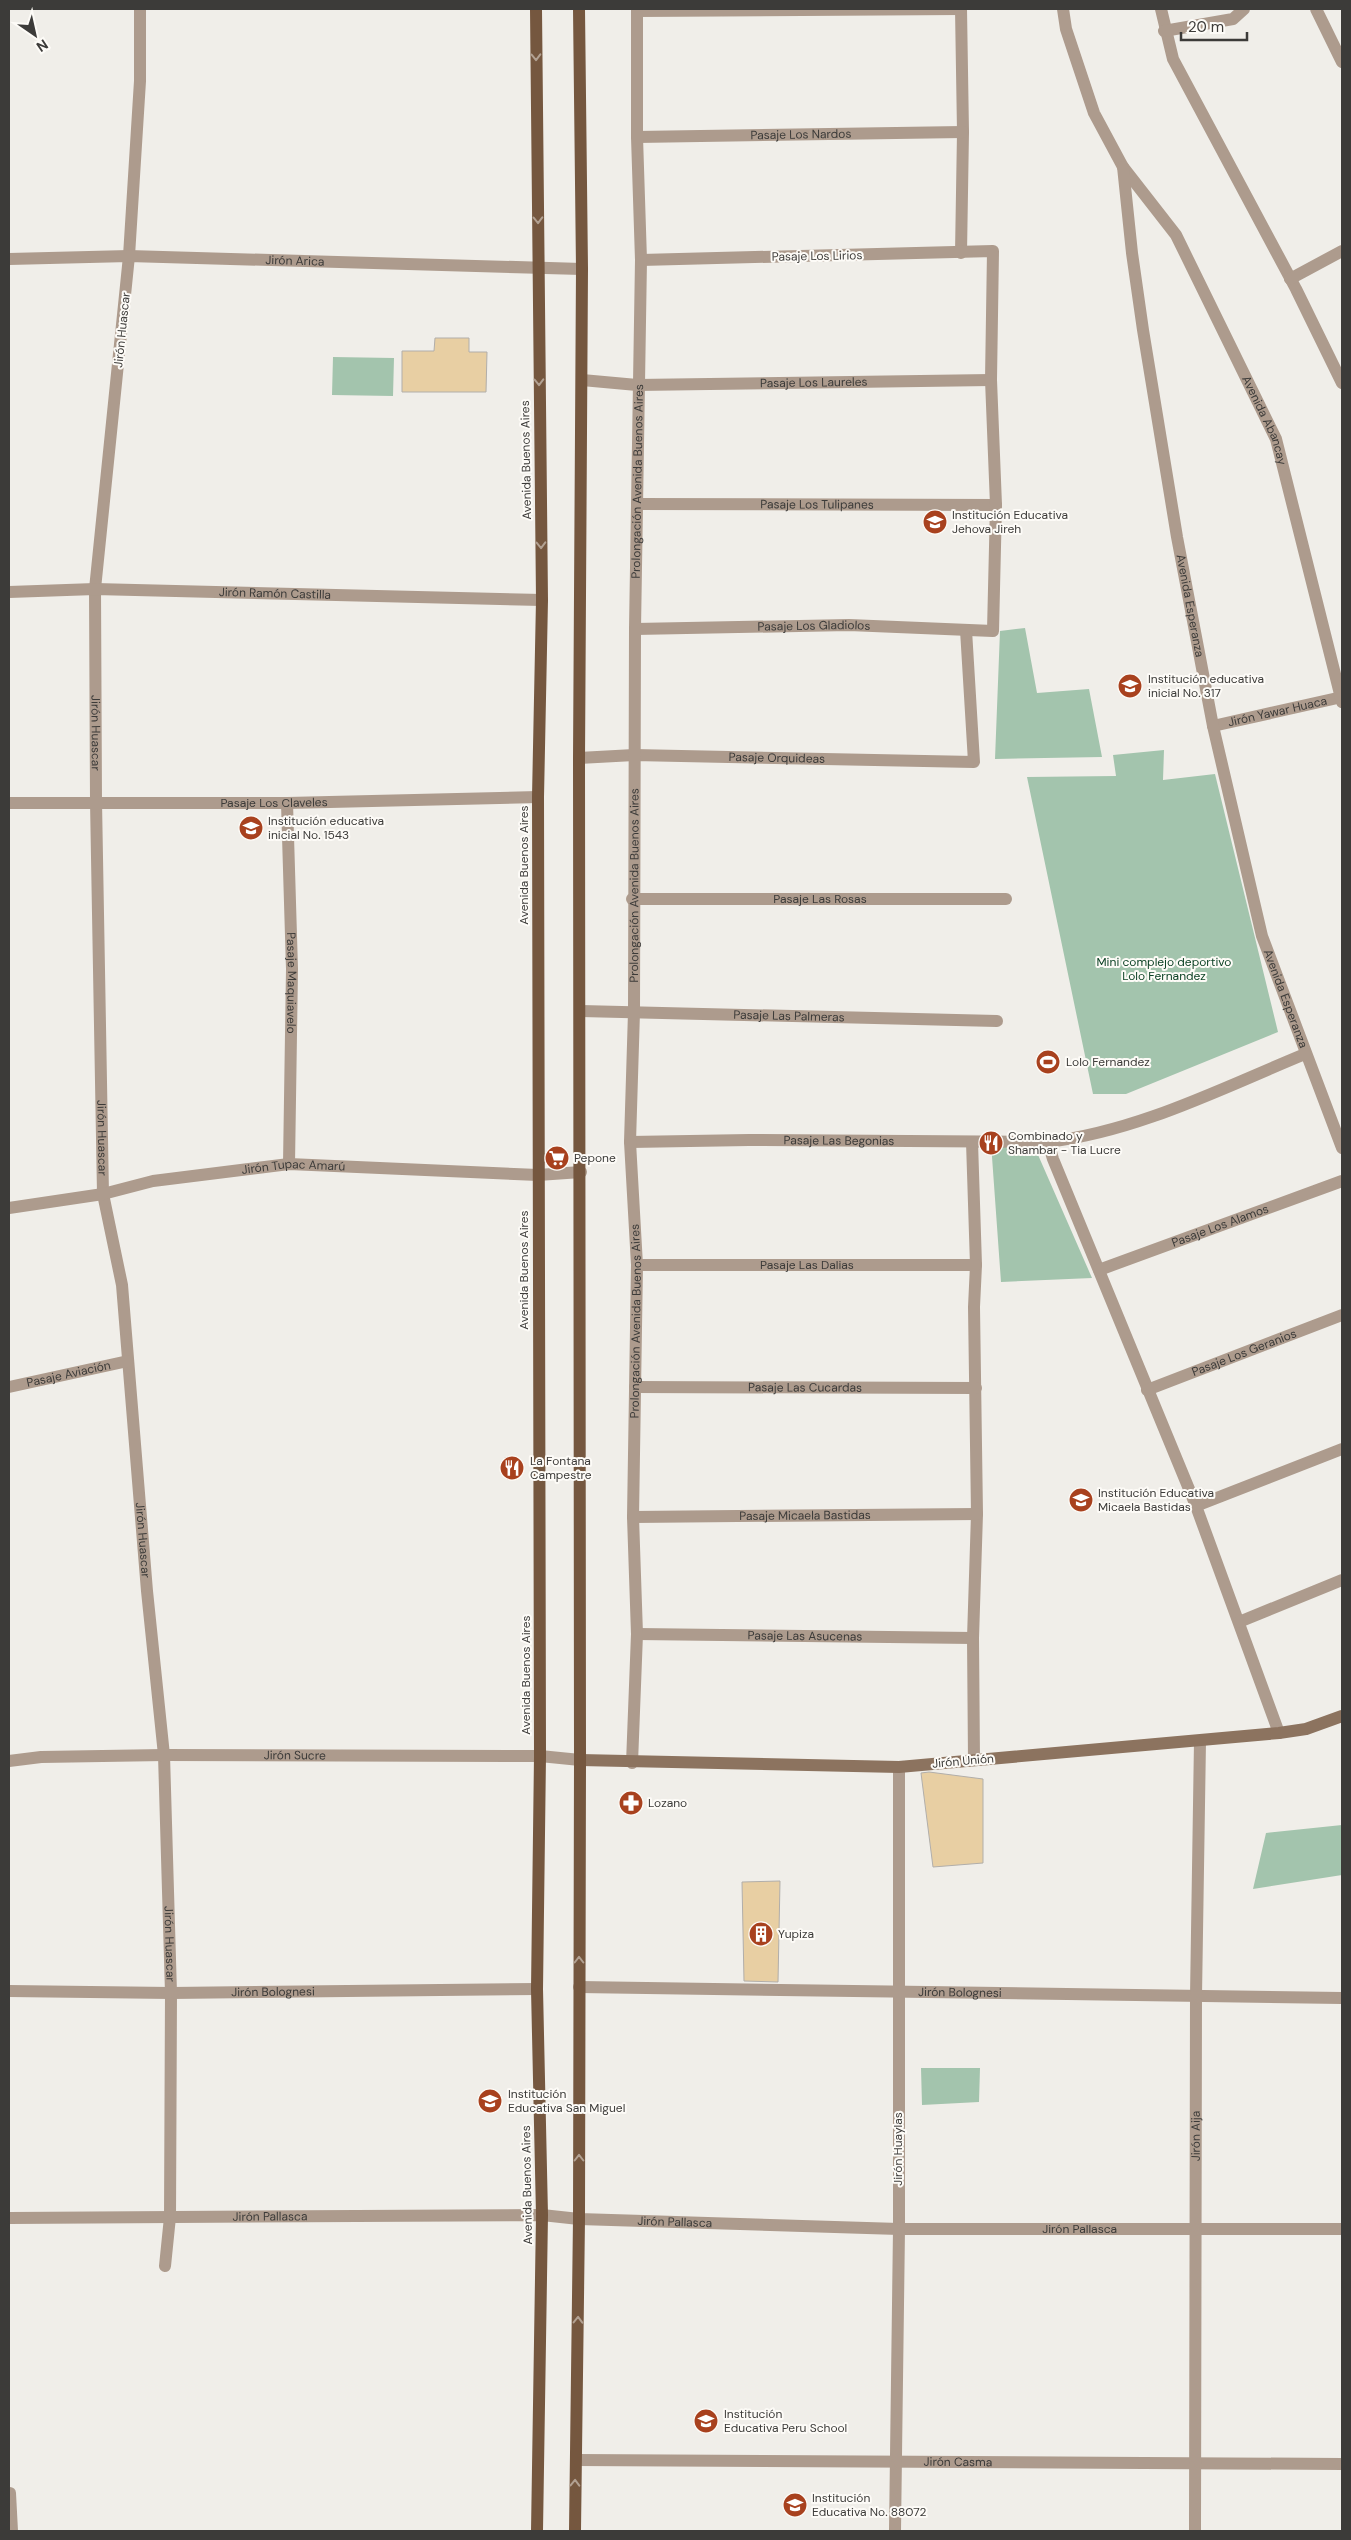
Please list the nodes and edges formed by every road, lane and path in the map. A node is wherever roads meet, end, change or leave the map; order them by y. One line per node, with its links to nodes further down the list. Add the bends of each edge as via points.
1 (140, 9): 17 (street, Jirón Huascar, via 140,81)
2 (536, 9): 20 (main road, Avenida Buenos Aires, one-way to 20)
3 (578, 9): 21 (main road)
4 (961, 9): 9 (street); 12 (street)
5 (1063, 9): 14 (street, via 1066,29 1094,113)
6 (1161, 9): 10 (street)
7 (1244, 9): 10 (street, via 1233,19)
8 (1316, 9): 11 (street)
9 (637, 10): 13 (street, Prolongación Avenida Buenos Aires)
10 (1164, 31): 22 (street, via 1173,59)
11 (1342, 62)
12 (963, 132): 13 (street, Pasaje Los Nardos); 16 (street)
13 (637, 137): 19 (street, Prolongación Avenida Buenos Aires)
14 (1123, 167): 34 (street, Avenida Abancay, via 1176,235 1276,439); 35 (street, Avenida Esperanza, via 1143,330 1177,537)
15 (1342, 251): 22 (street)
16 (961, 253): 19 (street, Pasaje Los Lirios); 24 (street, Pasaje Los Lirios, via 993,251)
17 (129, 256): 18 (street, Jirón Arica); 20 (street, Jirón Arica); 29 (street, Jirón Huascar)
18 (9, 259)
19 (641, 260): 26 (street, Prolongación Avenida Buenos Aires)
20 (538, 268): 21 (street, Jirón Arica); 31 (main road, Avenida Buenos Aires, one-way to 31)
21 (582, 268): 23 (main road)
22 (1290, 279): 25 (street)
23 (582, 380): 26 (street, Pasaje Los Laureles); 37 (main road)
24 (991, 380): 26 (street, Pasaje Los Laureles); 28 (street)
25 (1342, 383)
26 (637, 385): 27 (street, Prolongación Avenida Buenos Aires)
27 (637, 504): 28 (street, Pasaje Los Tulipanes); 32 (street, Prolongación Avenida Buenos Aires)
28 (996, 505): 33 (street, Pasaje Los Gladiolos, via 993,631)
29 (95, 589): 30 (street, Jirón Ramón Castilla); 31 (street, Jirón Ramón Castilla); 39 (street, Jirón Huascar)
30 (9, 592)
31 (542, 600): 38 (main road, Avenida Buenos Aires)
32 (635, 629): 33 (street, Pasaje Los Gladiolos, via 849,625); 36 (street, Prolongación Avenida Buenos Aires)
33 (966, 630): 36 (street, Pasaje Orquideas, via 974,762)
34 (1342, 699): 35 (street, Jirón Yawar Huaca)
35 (1213, 726): 47 (street, Avenida Esperanza, via 1262,936)
36 (634, 755): 37 (street, Pasaje Orquideas); 42 (street, Prolongación Avenida Buenos Aires)
37 (579, 758): 44 (main road)
38 (538, 797): 40 (street, Pasaje Los Claveles); 54 (main road, Avenida Buenos Aires)
39 (96, 801): 40 (street, Pasaje Los Claveles); 41 (street, Pasaje Los Claveles); 56 (street, Jirón Huascar)
40 (287, 802): 52 (street, Pasaje Maquiavelo, via 292,969)
41 (9, 803)
42 (632, 899): 43 (street, Pasaje Las Rosas); 45 (street, Prolongación Avenida Buenos Aires)
43 (1006, 899)
44 (581, 1012): 45 (street, Pasaje Las Palmeras); 53 (main road)
45 (634, 1012): 46 (street, Pasaje Las Palmeras); 48 (street, Prolongación Avenida Buenos Aires)
46 (997, 1021)
47 (1305, 1054): 50 (street, Pasaje Las Begonias, via 1147,1119 1085,1138); 51 (street, Avenida Esperanza)
48 (630, 1142): 49 (street, Pasaje Las Begonias); 59 (street, Prolongación Avenida Buenos Aires)
49 (972, 1142): 50 (street, Pasaje Las Begonias); 58 (street)
50 (1048, 1142): 60 (street)
51 (1342, 1148)
52 (289, 1164): 54 (street, Jirón Tupac Amarú); 56 (street, Jirón Tupac Amarú, via 153,1181)
53 (581, 1172): 54 (street, Jirón Tupac Amarú); 80 (main road)
54 (538, 1175): 79 (main road, Avenida Buenos Aires)
55 (1342, 1181): 60 (street, Pasaje Los Alamos)
56 (103, 1194): 57 (street, Jirón Tupac Amarú); 62 (street, Jirón Huascar, via 122,1285)
57 (9, 1208)
58 (976, 1264): 59 (street, Pasaje Las Dalias); 65 (street)
59 (637, 1265): 64 (street, Prolongación Avenida Buenos Aires)
60 (1099, 1270): 66 (street)
61 (1342, 1315): 66 (street, Pasaje Los Geranios)
62 (128, 1362): 63 (street, Pasaje Aviación); 78 (street, Jirón Huascar)
63 (9, 1387)
64 (635, 1387): 65 (street, Pasaje Las Cucardas); 70 (street, Prolongación Avenida Buenos Aires)
65 (976, 1388): 69 (street)
66 (1146, 1390): 68 (street)
67 (1342, 1449): 68 (street)
68 (1196, 1506): 72 (street)
69 (977, 1514): 70 (street, Pasaje Micaela Bastidas); 74 (street)
70 (633, 1516): 73 (street, Prolongación Avenida Buenos Aires)
71 (1342, 1580): 72 (street)
72 (1239, 1622): 76 (street)
73 (637, 1634): 74 (street, Pasaje Las Asucenas); 83 (street, Prolongación Avenida Buenos Aires)
74 (973, 1638): 81 (street)
75 (1342, 1716): 76 (main road, Jirón Unión, via 1306,1729)
76 (1279, 1733): 77 (main road, Jirón Unión)
77 (1200, 1741): 81 (main road, Jirón Unión); 90 (street, Jirón Aija)
78 (164, 1755): 79 (street, Jirón Sucre); 82 (street, Jirón Sucre, via 41,1757); 89 (street, Jirón Huascar)
79 (540, 1756): 80 (street, Jirón Sucre); 86 (main road, Avenida Buenos Aires)
80 (580, 1760): 83 (main road, Jirón Unión); 85 (main road, one-way to 80)
81 (974, 1760): 84 (main road, Jirón Unión)
82 (9, 1761)
83 (632, 1763): 84 (main road, Jirón Unión, via 678,1761)
84 (899, 1767): 88 (street, Jirón Huaylas)
85 (579, 1987): 88 (street, Jirón Bolognesi); 95 (main road, one-way to 85)
86 (538, 1990): 89 (street, Jirón Bolognesi); 92 (main road, Avenida Buenos Aires)
87 (9, 1991): 89 (street, Jirón Bolognesi)
88 (898, 1992): 90 (street, Jirón Bolognesi); 97 (street, Jirón Huaylas)
89 (171, 1993): 93 (street, Jirón Huascar)
90 (1196, 1996): 91 (street, Jirón Bolognesi); 96 (street, Jirón Aija)
91 (1342, 1998)
92 (542, 2215): 93 (street, Jirón Pallasca); 95 (street, Jirón Pallasca); 106 (main road, Avenida Buenos Aires)
93 (170, 2217): 94 (street, Jirón Pallasca); 99 (street, Jirón Huascar)
94 (9, 2218)
95 (579, 2219): 97 (street, Jirón Pallasca); 100 (main road, one-way to 95)
96 (1197, 2228): 97 (street, Jirón Pallasca); 98 (street, Jirón Pallasca); 102 (street, Jirón Aija)
97 (899, 2229): 101 (street, Jirón Huaylas)
98 (1342, 2229)
99 (165, 2266)
100 (576, 2460): 101 (street, Jirón Casma); 107 (main road, one-way to 100)
101 (896, 2462): 102 (street, Jirón Casma); 108 (street, Jirón Huaylas)
102 (1196, 2464): 103 (street, Jirón Casma); 109 (street, Jirón Aija)
103 (1342, 2464)
104 (10, 2492): 105 (street)
105 (12, 2531)
106 (537, 2531)
107 (575, 2531)
108 (895, 2531)
109 (1196, 2531)

